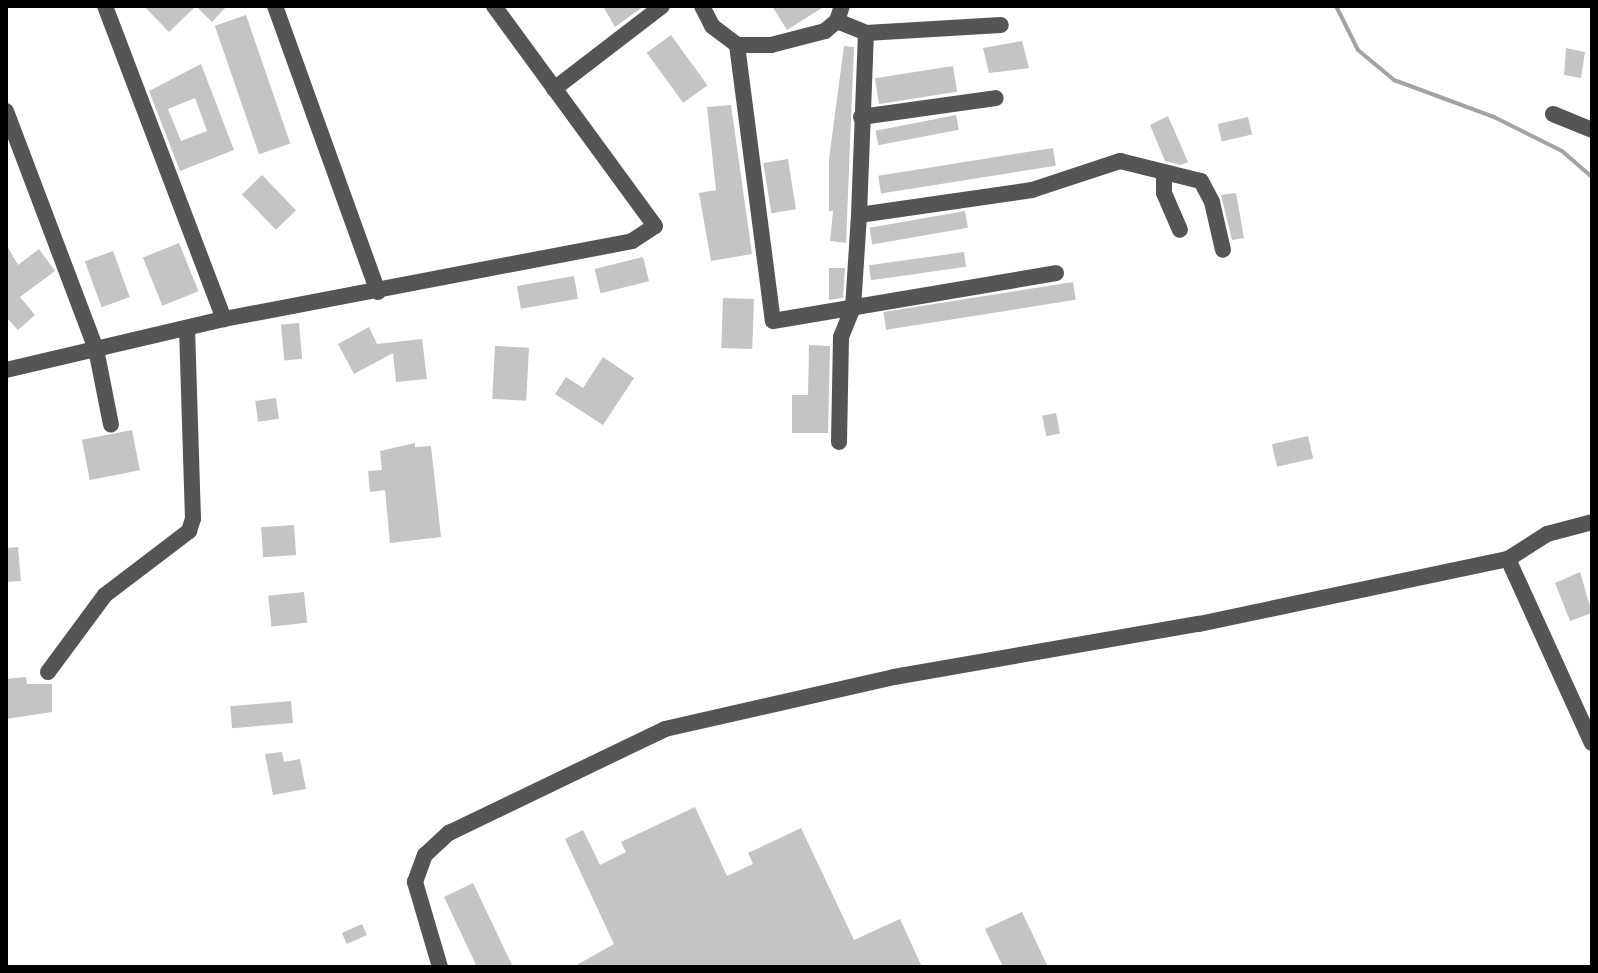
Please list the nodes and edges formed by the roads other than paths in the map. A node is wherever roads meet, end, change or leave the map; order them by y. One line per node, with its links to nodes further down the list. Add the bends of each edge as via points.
1 (105, 6): 23 (street)
2 (275, 6): 21 (street)
3 (494, 6): 10 (street)
4 (662, 6): 10 (street)
5 (702, 6): 9 (street, via 712,26)
6 (840, 14): 8 (street); 9 (street, via 825,31 771,45)
7 (1001, 25): 8 (street)
8 (866, 33): 14 (street)
9 (737, 45): 22 (street, via 773,321)
10 (554, 89): 21 (street, via 655,226 632,241)
11 (996, 98): 14 (street)
12 (6, 111): 25 (street)
13 (1553, 114): 15 (street)
14 (861, 117): 17 (street)
15 (1592, 130)
16 (1164, 176): 17 (street, via 1120,161 1032,190); 18 (street, via 1164,193); 19 (street, via 1201,181 1212,202)
17 (859, 215): 22 (street)
18 (1180, 230)
19 (1223, 250)
20 (1056, 273): 22 (street)
21 (378, 292): 23 (street)
22 (853, 308): 28 (street, via 841,337)
23 (224, 319): 24 (street)
24 (187, 330): 25 (street); 31 (street, via 193,519 189,531 105,595)
25 (96, 349): 26 (street); 27 (street)
26 (6, 370)
27 (111, 425)
28 (839, 442)
29 (1592, 522): 30 (street, via 1547,534)
30 (1508, 559): 32 (street); 33 (street, via 1199,624 894,677 665,729 437,843 425,855 415,882)
31 (48, 672)
32 (1592, 743)
33 (440, 967)

